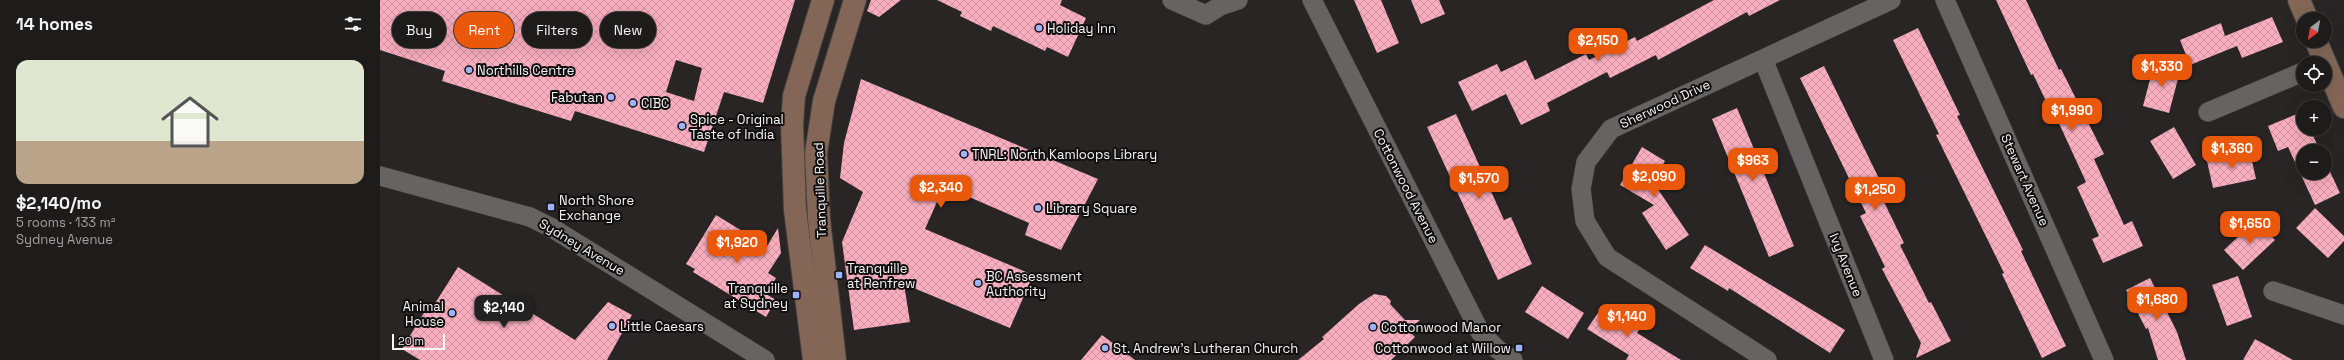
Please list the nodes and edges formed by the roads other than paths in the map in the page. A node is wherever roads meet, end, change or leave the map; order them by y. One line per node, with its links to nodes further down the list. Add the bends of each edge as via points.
1 (823, 0): 19 (main road, Tranquille Road, via 794,96 792,124 795,210)
2 (855, 0): 20 (main road, Tranquille Road, via 824,101 816,153 819,219)
3 (1172, 0): 4 (street, via 1206,15 1220,6)
4 (1238, 0)
5 (1312, 0): 21 (street, Cottonwood Avenue, via 1480,332)
6 (1945, 0): 24 (street, Stewart Avenue)
7 (2299, 0): 9 (main road)
8 (1881, 2): 10 (street, Sherwood Drive)
9 (2304, 12)
10 (1763, 59): 22 (street, Sherwood Drive, via 1611,129 1586,162 1580,189 1585,221 1607,257); 23 (street, Ivy Avenue)
11 (2296, 75): 14 (street)
12 (2332, 81): 13 (main road)
13 (2344, 107)
14 (2208, 112)
15 (380, 176): 18 (street, Sydney Avenue, via 530,217)
16 (2273, 291): 17 (street)
17 (2344, 316)
18 (766, 360)
19 (814, 360)
20 (835, 360)
21 (1513, 360)
22 (1767, 360)
23 (1884, 360)
24 (2104, 360)

